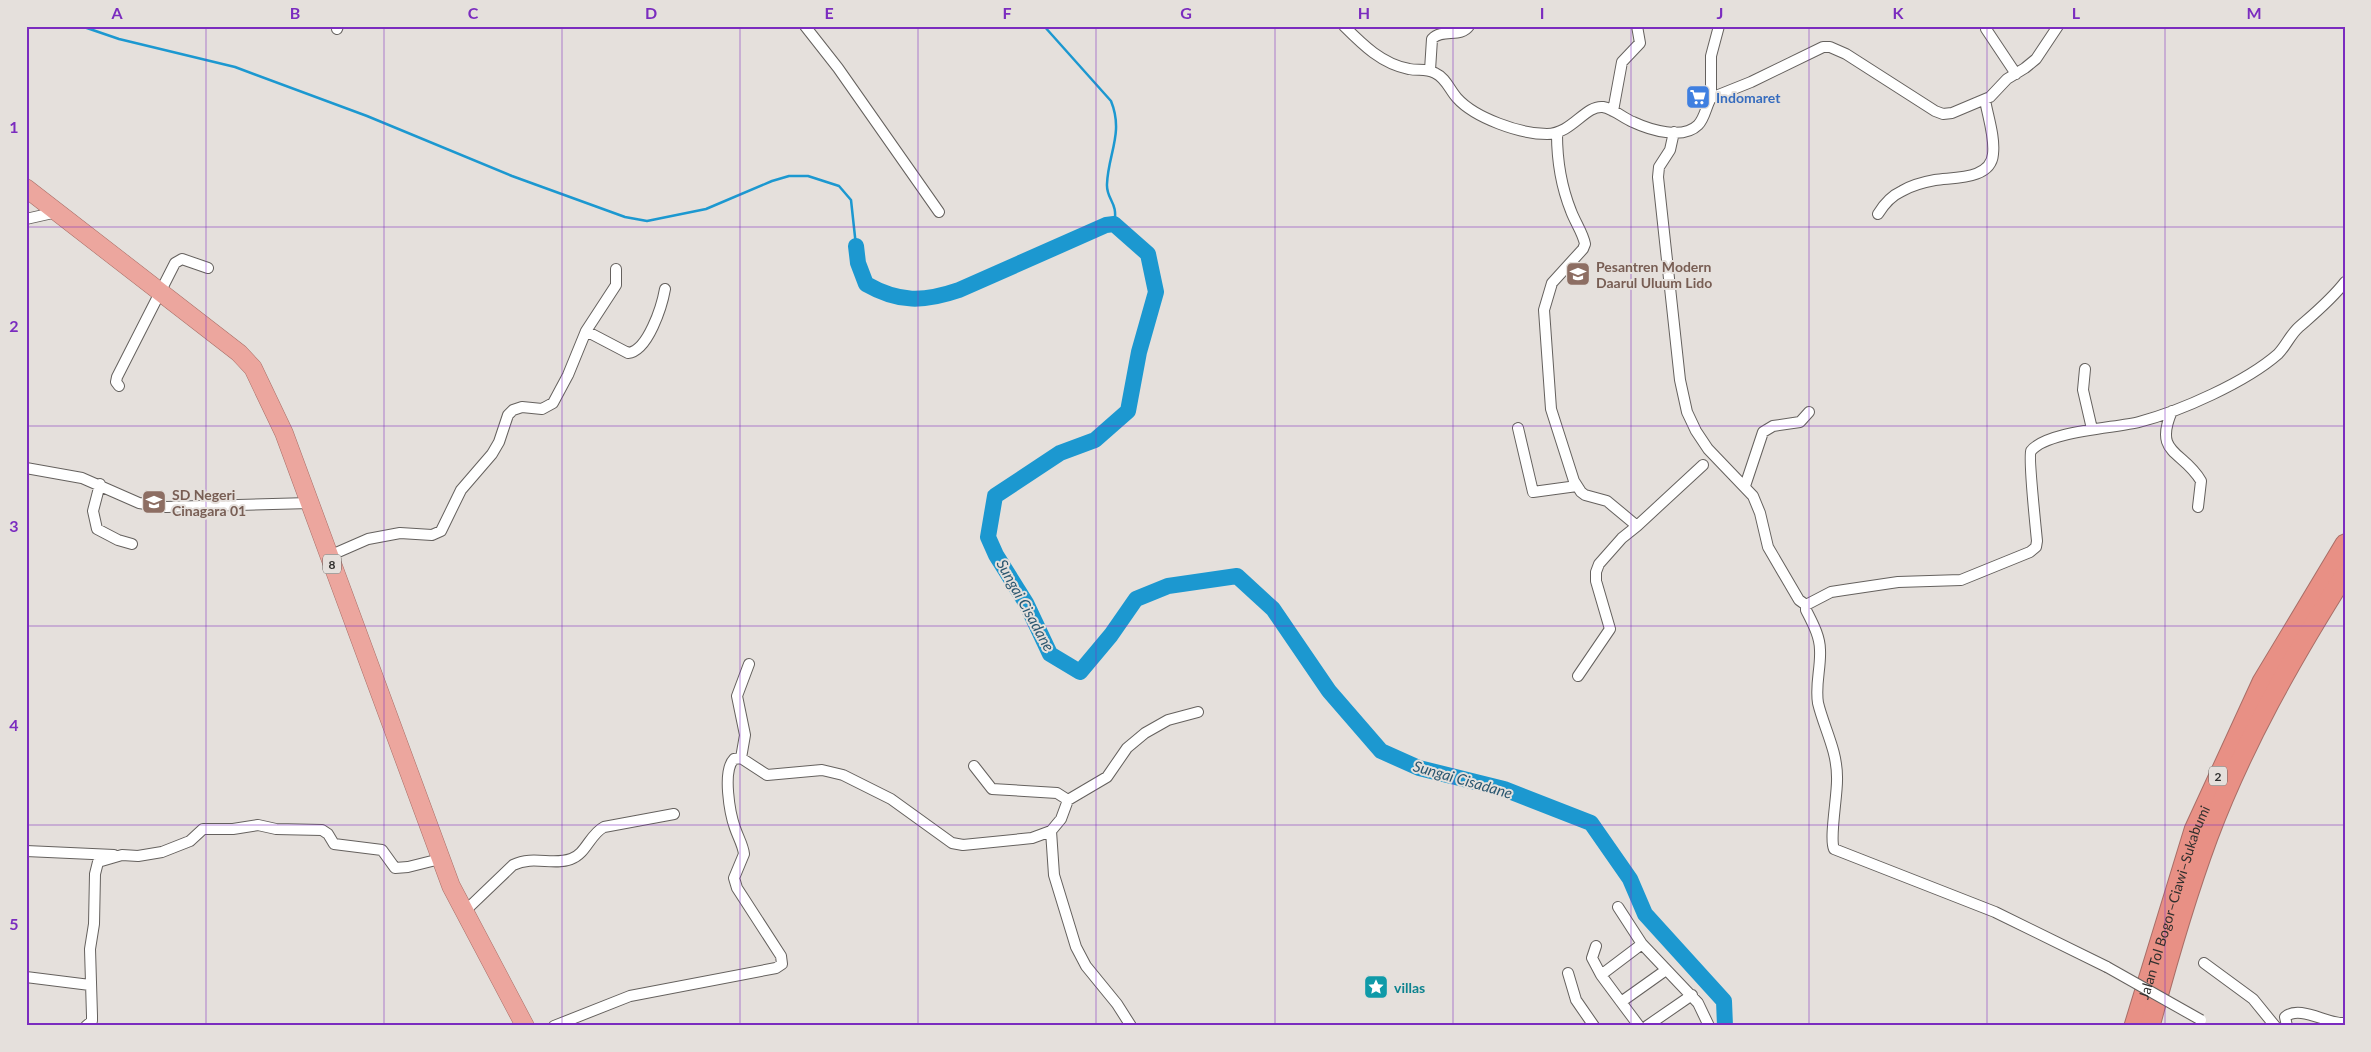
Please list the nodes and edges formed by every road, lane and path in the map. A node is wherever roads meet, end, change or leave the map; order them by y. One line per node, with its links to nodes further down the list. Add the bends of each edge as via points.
1 (805, 26): 17 (street)
2 (1344, 26): 8 (street, via 1364,46 1391,64 1409,70)
3 (1469, 26): 8 (street, via 1462,32 1441,33 1432,38)
4 (1637, 26): 12 (street, via 1640,44 1622,62)
5 (1719, 26): 10 (street, via 1711,56)
6 (2058, 26): 9 (street, via 2041,53)
7 (1986, 29): 9 (street)
8 (1430, 70): 14 (street, via 1442,77 1460,101 1490,119 1529,132)
9 (2016, 74): 11 (street)
10 (1711, 98): 11 (street, via 1751,82 1814,49 1826,47 1856,59 1938,113 1952,113); 13 (street, via 1699,124 1685,132)
11 (1985, 100): 18 (street, via 1993,150 1990,163 1969,176 1936,180 1903,190 1893,196)
12 (1613, 111): 13 (street, via 1638,124); 14 (street, via 1601,107 1592,109)
13 (1674, 132): 36 (street, via 1658,177 1685,405 1704,443)
14 (1557, 134): 35 (street, via 1561,180 1584,244 1552,283 1543,322 1551,409)
15 (26, 188): 16 (highway, 8)
16 (57, 212): 19 (street); 24 (highway, 8)
17 (939, 212)
18 (1878, 214)
19 (26, 219)
20 (208, 268): 24 (street, via 186,259 180,260 175,263)
21 (616, 269): 25 (street, via 613,291)
22 (2345, 282): 28 (street, via 2294,332 2276,355 2219,392)
23 (665, 289): 25 (street, via 656,320 634,352 628,353)
24 (160, 292): 27 (street, via 117,377); 37 (highway, 8, via 239,353 253,368 284,433)
25 (586, 331): 42 (street, via 568,375 552,403 542,409 522,407 508,415 499,442 460,490 441,531 432,535 400,534 368,539)
26 (2085, 369): 31 (street, via 2083,390)
27 (119, 386)
28 (2172, 411): 31 (street, via 2137,423); 38 (street, via 2165,430 2166,439 2170,449 2201,481)
29 (1809, 412): 36 (street, via 1800,422 1773,426 1763,432)
30 (1518, 428): 35 (street, via 1533,492)
31 (2092, 428): 44 (street, via 2042,444 2030,453 2038,541 2030,552 1961,580 1898,582 1831,592)
32 (1703, 465): 39 (street)
33 (26, 468): 34 (street)
34 (100, 484): 37 (street, via 139,503 166,507); 40 (street, via 93,512 96,529)
35 (1577, 486): 39 (street, via 1585,495 1612,504)
36 (1745, 486): 44 (street, via 1758,507 1771,552 1799,600)
37 (310, 503): 42 (highway, 8)
38 (2198, 507)
39 (1637, 526): 46 (street, via 1599,564 1596,581 1610,629)
40 (132, 544)
41 (2345, 544): 78 (highway, Jalan Tol Bogor–Ciawi–Sukabumi / 2, via 2262,682 2198,821)
42 (329, 556): 55 (highway, 8)
43 (2345, 574): 79 (highway, Jalan Tol Bogor–Ciawi–Sukabumi / 2, via 2279,683 2208,836)
44 (1806, 605): 68 (street, bridge, via 1820,646 1816,683 1818,702 1837,768 1837,804 1831,841 1834,849 2001,915 2108,967)
45 (749, 664): 48 (street, via 736,696 745,735)
46 (1578, 676)
47 (1198, 712): 50 (street, via 1168,720 1145,733 1127,748 1107,778)
48 (741, 758): 52 (street, via 767,775 822,770 843,775 891,800 952,843 963,845 1032,838); 72 (street, via 731,761 729,776 731,815 744,854 734,878 737,888 781,956 782,964 776,968 630,996)
49 (974, 766): 50 (street, via 992,789 1057,793)
50 (1068, 800): 52 (street)
51 (674, 814): 57 (street, via 604,827 573,859 522,861)
52 (1052, 831): 73 (street, via 1054,875 1076,947 1086,966 1118,1004)
53 (26, 851): 54 (street)
54 (122, 855): 55 (street, via 162,852 190,841 203,829 226,830 258,825 276,829 322,830 334,844 382,850 395,868); 65 (street, via 98,862 96,867)
55 (440, 859): 57 (highway, 8)
56 (1618, 907): 58 (street)
57 (464, 912): 71 (highway, 8)
58 (1642, 944): 61 (street); 63 (street)
59 (1596, 946): 63 (street, via 1592,958)
60 (2204, 963): 80 (street, via 2253,999)
61 (1666, 970): 66 (street); 67 (street)
62 (1568, 973): 74 (street, via 1576,1000)
63 (1601, 975): 67 (street)
64 (26, 978): 65 (street)
65 (90, 986): 70 (street, via 92,1021)
66 (1692, 995): 76 (street); 77 (street)
67 (1621, 1002): 75 (street)
68 (2204, 1023)
69 (2345, 1023): 81 (street, via 2291,1013 2285,1017)
70 (86, 1026)
71 (525, 1026)
72 (554, 1026)
73 (1131, 1026)
74 (1594, 1026)
75 (1639, 1026)
76 (1647, 1026)
77 (1709, 1026)
78 (2134, 1026)
79 (2150, 1026)
80 (2275, 1026)
81 (2287, 1026)

